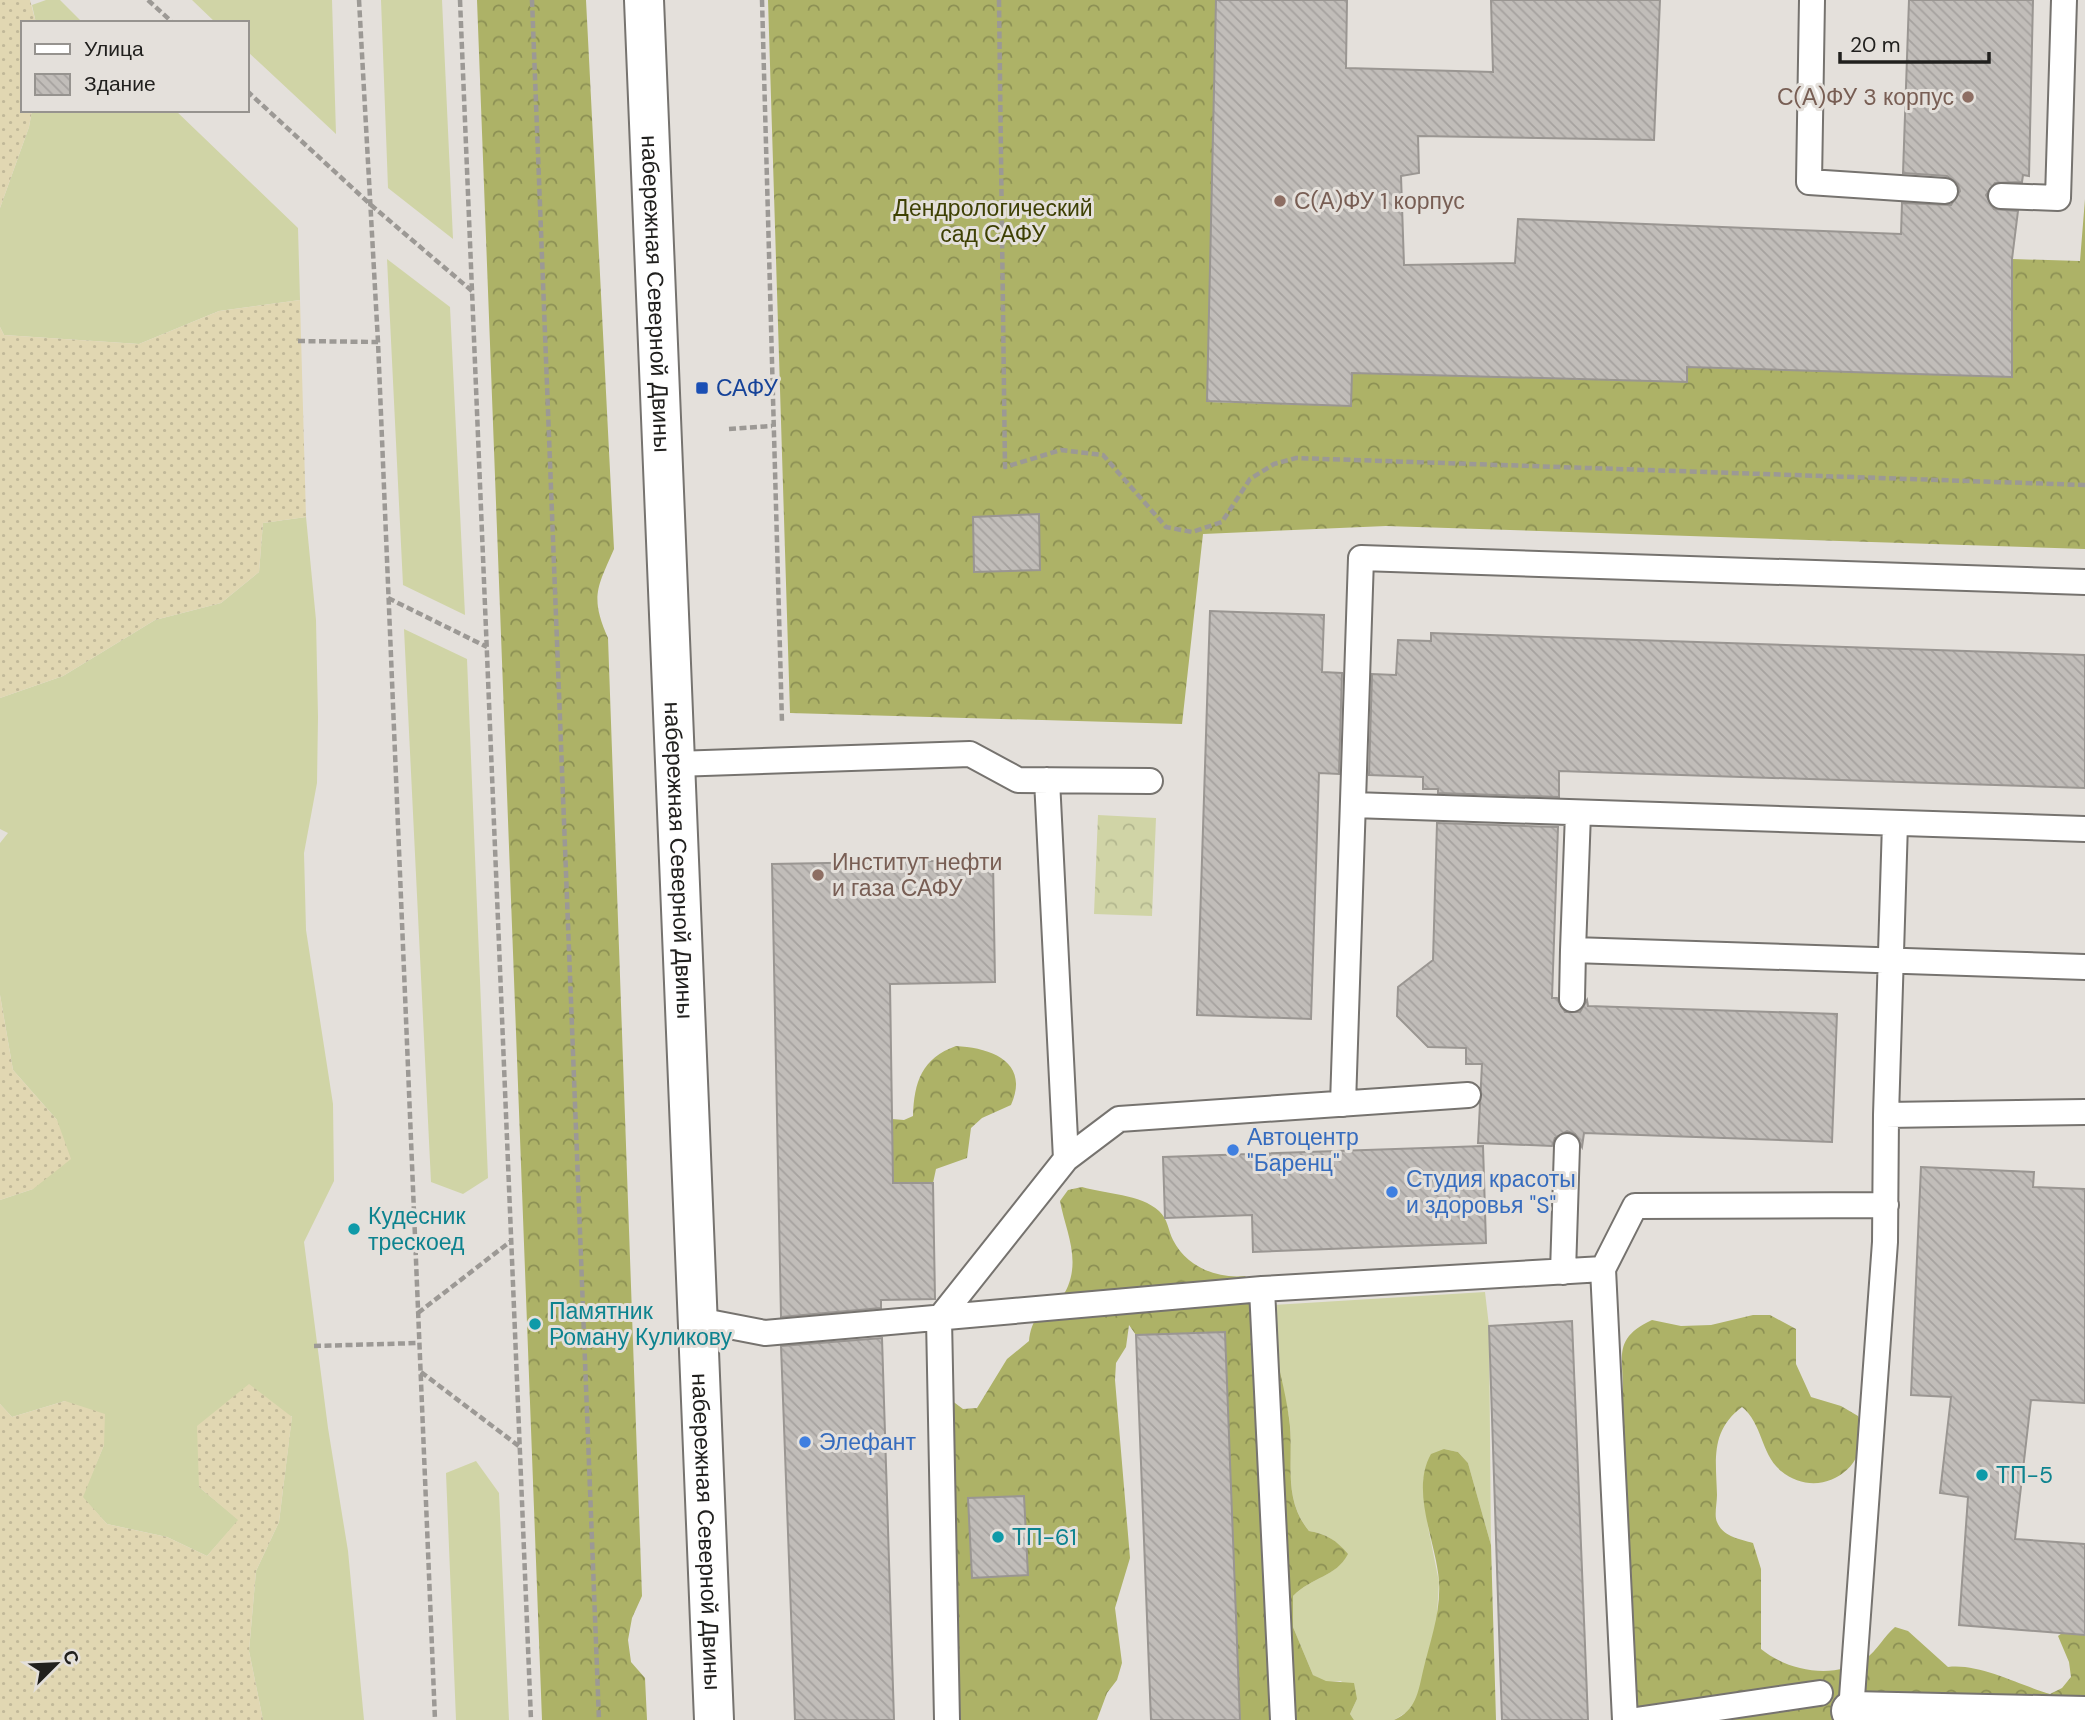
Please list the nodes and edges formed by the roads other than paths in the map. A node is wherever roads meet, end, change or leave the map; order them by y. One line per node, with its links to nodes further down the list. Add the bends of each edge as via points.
1 (644, 0): 7 (main road, набережная Северной Двины)
2 (1812, 0): 4 (lane, via 1809,182)
3 (2064, 0): 5 (lane, via 2058,198)
4 (1945, 191)
5 (2001, 196)
6 (2085, 582): 10 (lane, via 1361,558)
7 (675, 764): 8 (lane, via 970,754 1018,780); 29 (main road, набережная Северной Двины)
8 (1046, 780): 9 (lane); 23 (lane)
9 (1150, 780)
10 (1353, 805): 11 (lane); 19 (lane)
11 (1578, 813): 12 (lane); 14 (lane)
12 (1895, 823): 13 (lane); 15 (lane)
13 (2085, 829)
14 (1573, 950): 15 (lane); 17 (lane)
15 (1891, 961): 16 (lane); 21 (lane)
16 (2085, 967)
17 (1572, 999)
18 (1468, 1095): 19 (lane)
19 (1343, 1104): 23 (lane, via 1119,1119)
20 (2085, 1112): 21 (lane)
21 (1886, 1115): 24 (lane)
22 (1567, 1146): 26 (lane)
23 (1066, 1158): 28 (lane)
24 (1886, 1205): 25 (lane, via 1635,1206); 30 (lane)
25 (1603, 1269): 26 (lane); 35 (lane)
26 (1563, 1272): 27 (lane)
27 (1262, 1289): 28 (lane); 34 (lane)
28 (939, 1319): 29 (lane, via 765,1333); 33 (lane)
29 (698, 1320): 32 (main road, набережная Северной Двины)
30 (1836, 1702): 31 (main road); 36 (lane)
31 (2085, 1716)
32 (714, 1720)
33 (947, 1720)
34 (1283, 1720)
35 (1625, 1720)
36 (1636, 1720)

